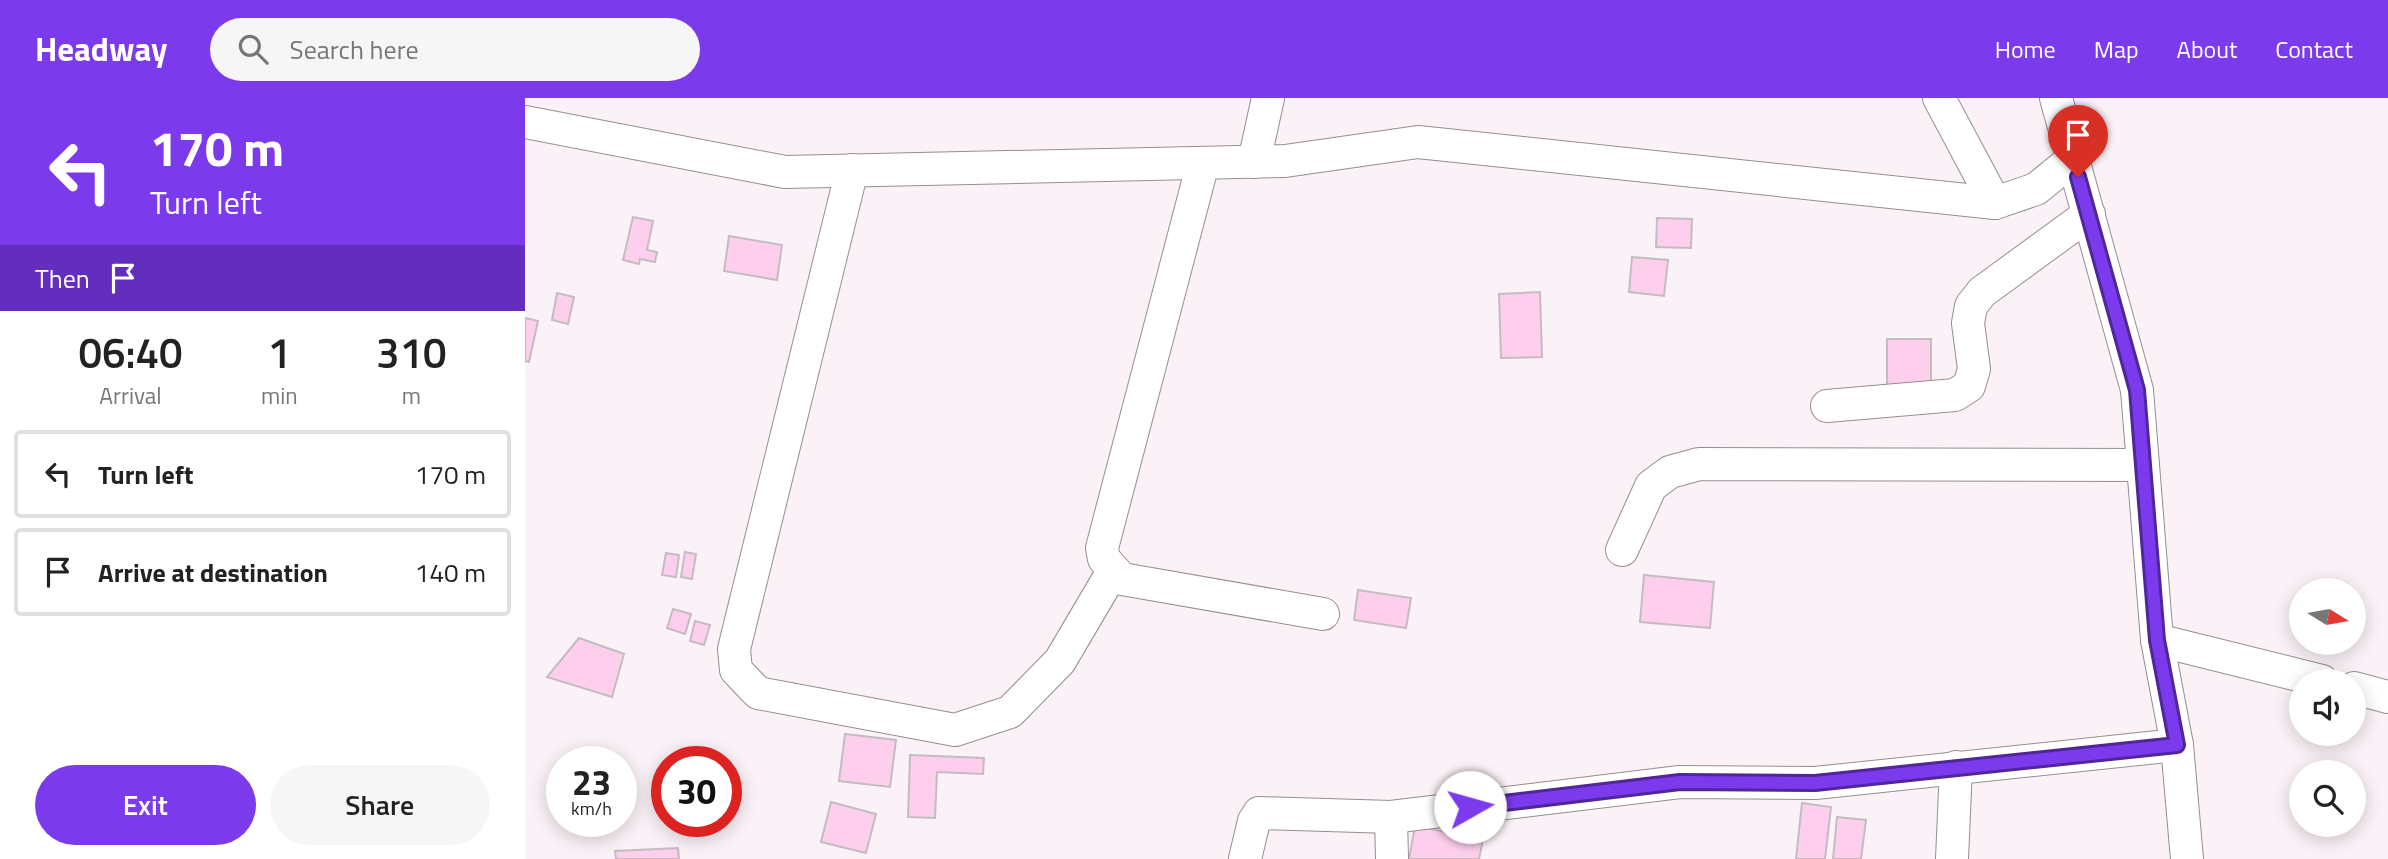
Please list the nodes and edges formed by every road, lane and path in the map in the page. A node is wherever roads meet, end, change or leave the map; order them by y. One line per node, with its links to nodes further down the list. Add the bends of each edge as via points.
1 (1268, 98): 6 (street)
2 (1939, 98): 9 (street)
3 (2056, 98): 5 (street)
4 (525, 122): 8 (street, via 785,172)
5 (2073, 159): 9 (street, via 2036,189); 10 (street)
6 (1254, 162): 7 (street); 9 (street, via 1418,142)
7 (1203, 163): 8 (street); 14 (street, via 1102,548)
8 (852, 170): 14 (street, via 734,649 736,670 758,693 955,730 1010,712 1035,689 1060,661)
9 (1995, 204)
10 (2088, 214): 11 (street, via 1982,292 1971,306 1968,323 1974,369 1969,386 1955,395); 12 (street, via 2137,390)
11 (1827, 406)
12 (2143, 465): 13 (street, via 1699,464 1670,472 1651,486); 16 (street)
13 (1622, 550)
14 (1113, 571): 15 (street, via 1122,579)
15 (1323, 614)
16 (2157, 640): 17 (street); 20 (street)
17 (2289, 673)
18 (2366, 691): 19 (street)
19 (2388, 697)
20 (2177, 745): 21 (street); 26 (street)
21 (1956, 767): 22 (street, via 1815,783 1680,782); 25 (street)
22 (1391, 817): 23 (street, via 1259,813); 24 (street)
23 (1245, 859)
24 (1392, 859)
25 (1952, 859)
26 (2186, 859)

